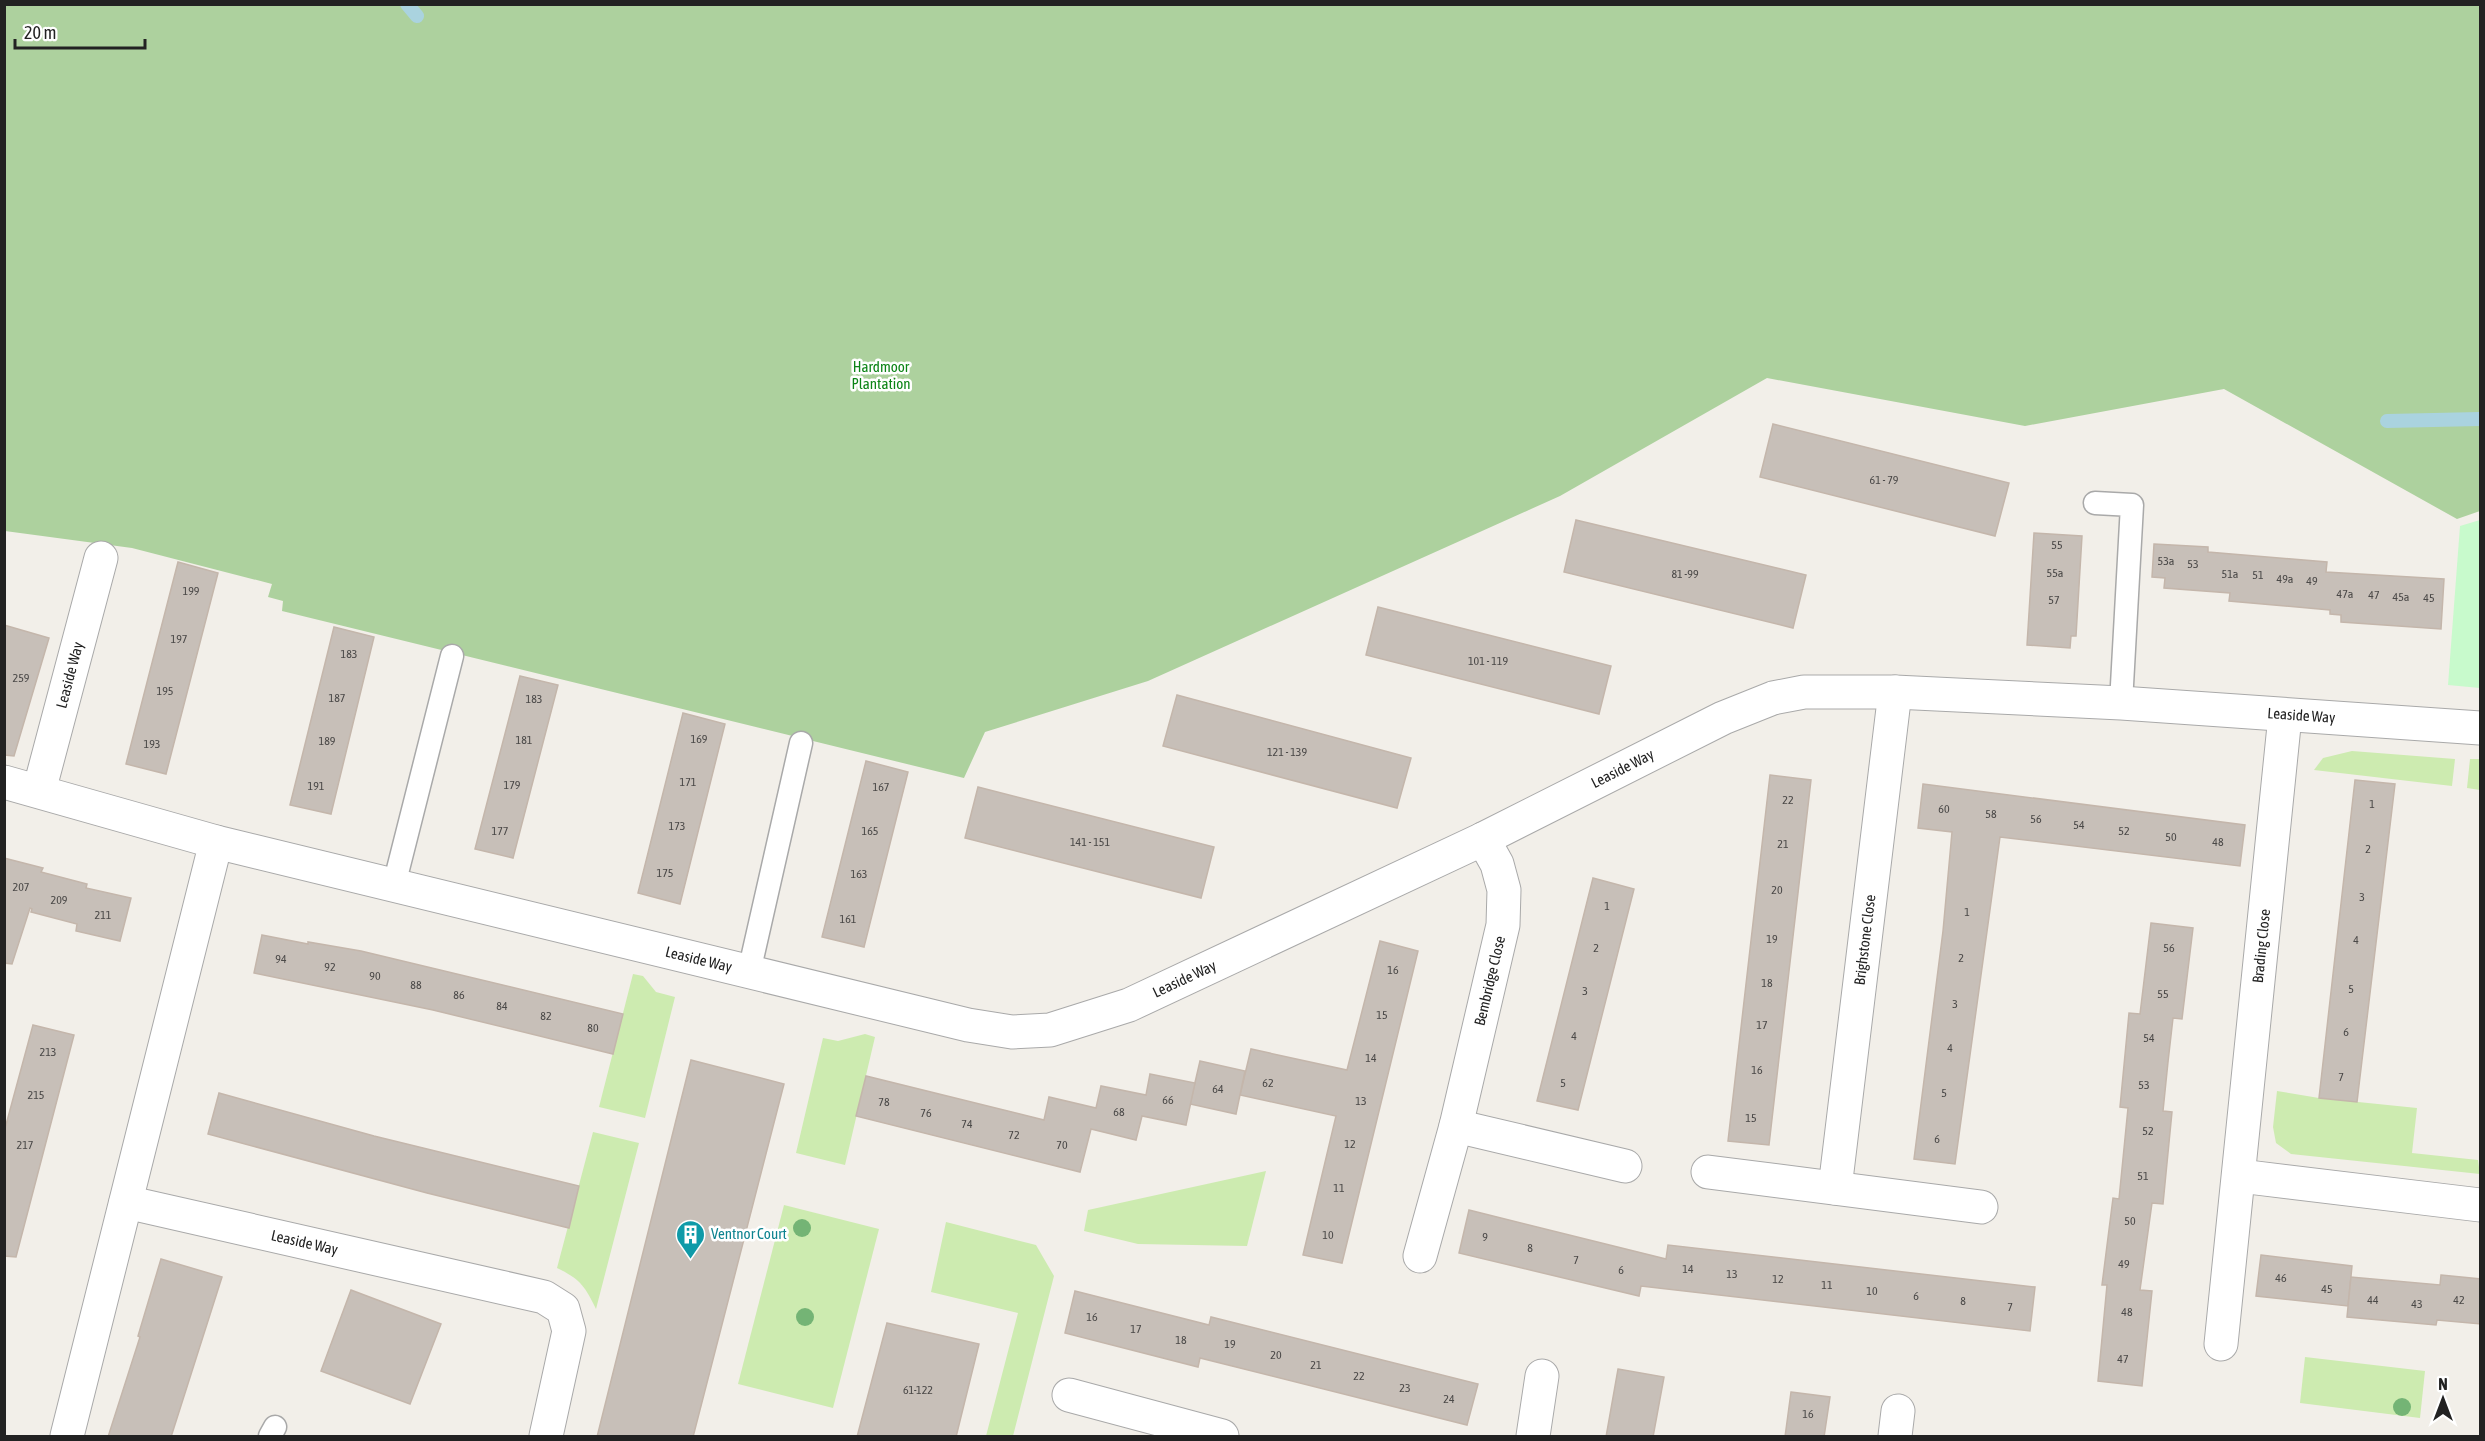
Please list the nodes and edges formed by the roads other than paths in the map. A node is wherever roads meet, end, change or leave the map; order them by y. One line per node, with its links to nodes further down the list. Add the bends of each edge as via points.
1 (2095, 503): 5 (lane, via 2132,505)
2 (101, 558): 10 (street, Leaside Way)
3 (452, 656): 13 (lane)
4 (1895, 692): 5 (street, Leaside Way); 11 (street, Leaside Way, via 1804,692 1747,707); 19 (street, Brighstone Close)
5 (2121, 703): 6 (street, Leaside Way)
6 (2285, 716): 7 (street, Leaside Way); 18 (street, Brading Close)
7 (2481, 728)
8 (801, 743): 14 (lane)
9 (4, 782): 10 (street, Leaside Way)
10 (39, 791): 12 (street, Leaside Way)
11 (1483, 839): 14 (street, Leaside Way, via 1129,1005 1050,1030 1012,1032 968,1025); 15 (street, Bembridge Close, via 1497,864 1504,891 1503,926)
12 (216, 842): 13 (street, Leaside Way); 20 (street)
13 (394, 885): 14 (street, Leaside Way)
14 (749, 972)
15 (1456, 1126): 16 (street); 23 (street, Bembridge Close)
16 (1625, 1166)
17 (1708, 1172): 19 (street)
18 (2240, 1176): 21 (street); 24 (street, Brading Close)
19 (1835, 1188): 22 (street)
20 (126, 1202): 27 (street); 28 (street, Leaside Way, via 544,1297 563,1309 569,1331)
21 (2481, 1205)
22 (1982, 1207)
23 (1420, 1256)
24 (2221, 1344)
25 (1542, 1376): 30 (street)
26 (1069, 1395): 29 (street)
27 (67, 1437)
28 (546, 1437)
29 (1222, 1437)
30 (1533, 1437)

